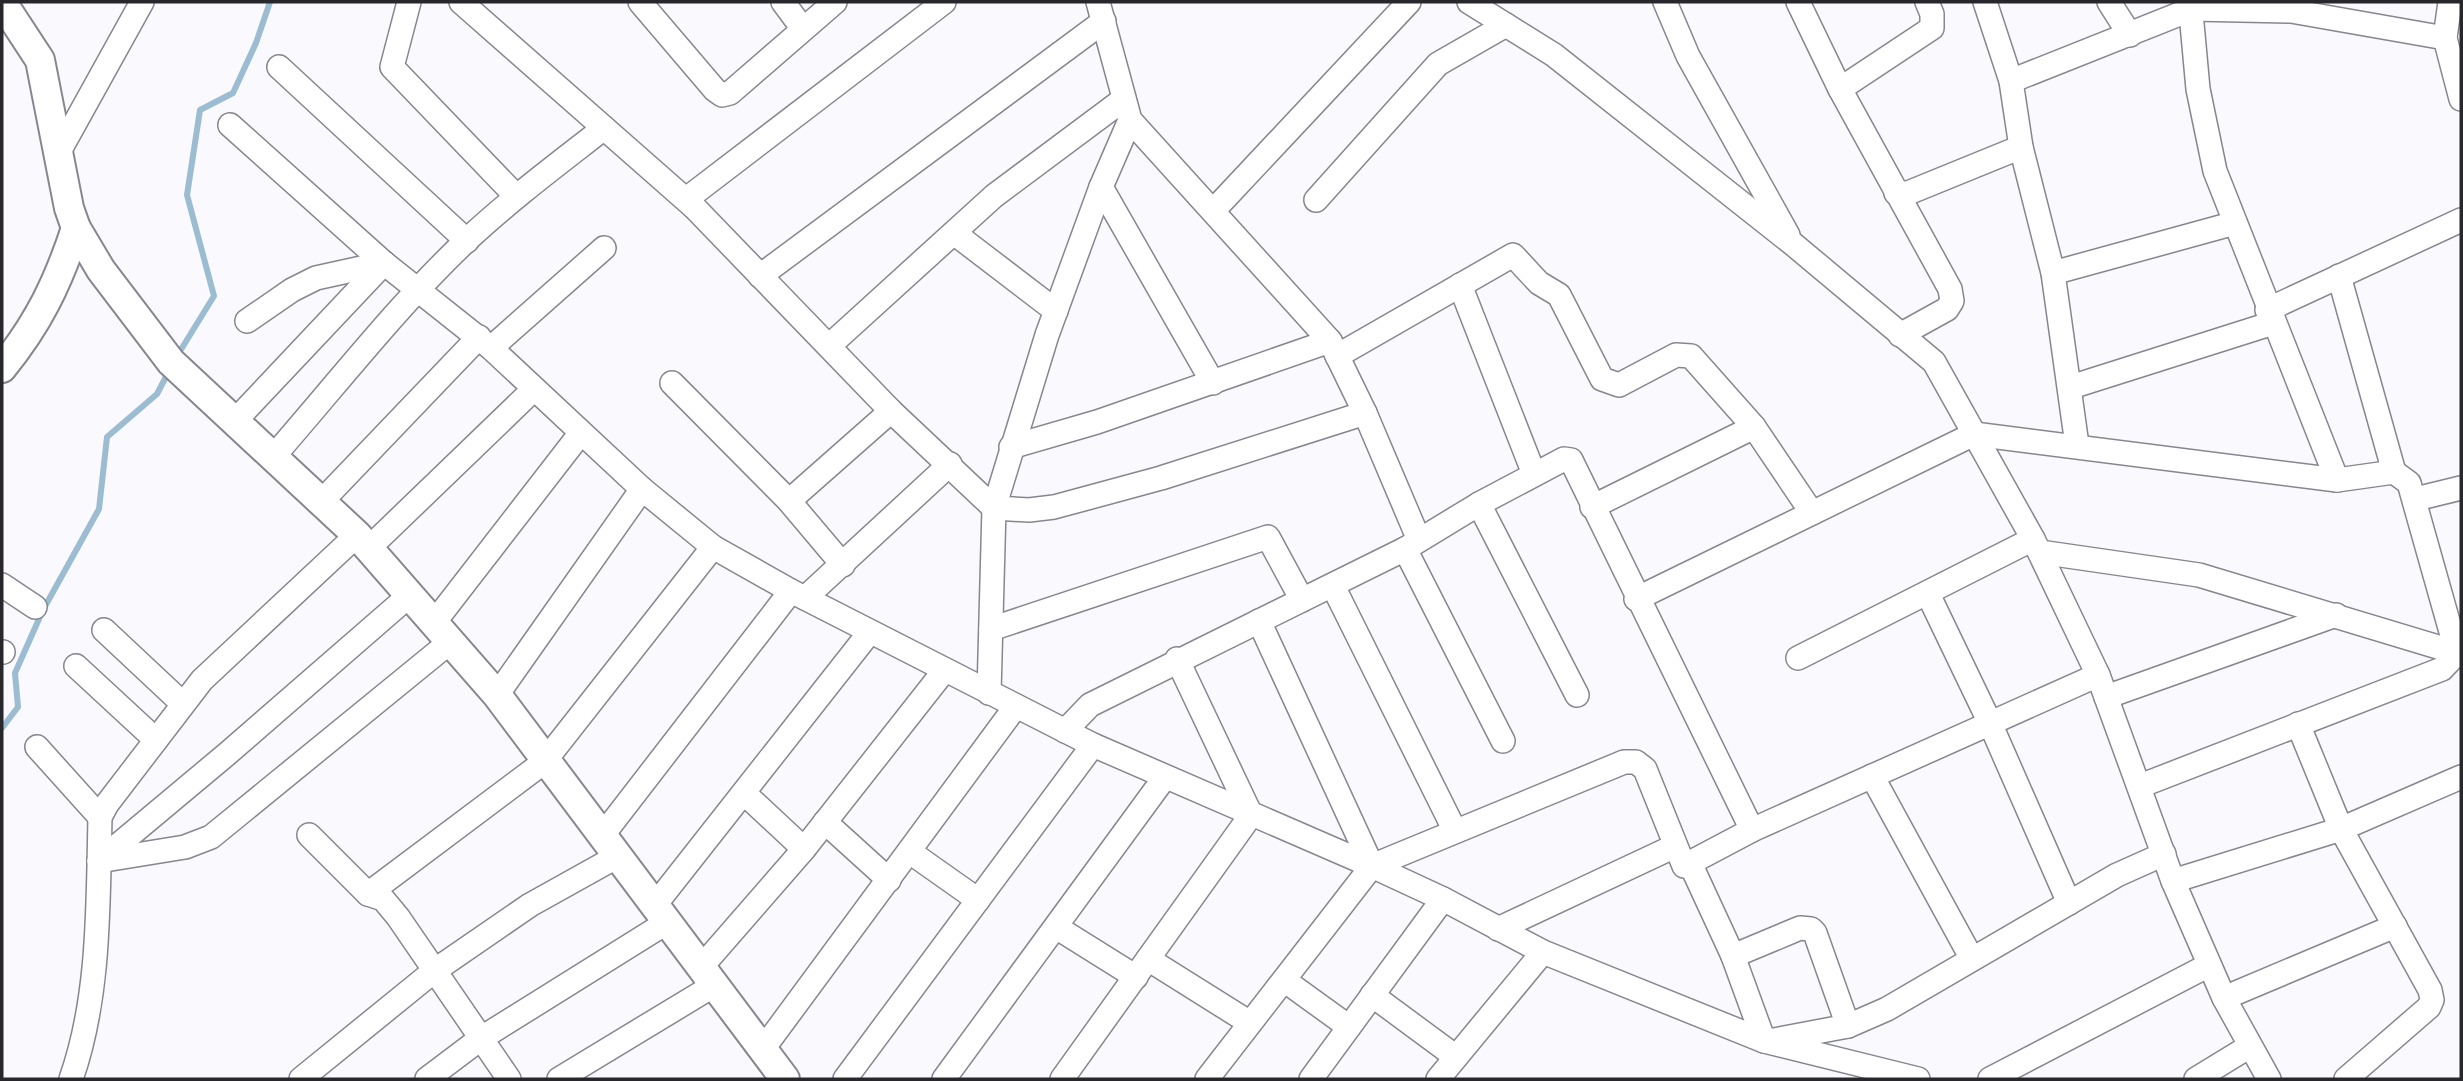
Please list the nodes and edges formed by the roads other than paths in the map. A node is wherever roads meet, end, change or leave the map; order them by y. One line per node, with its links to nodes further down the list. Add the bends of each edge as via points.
1 (2, 2): 32 (street, via 40,60)
2 (142, 2): 32 (street)
3 (409, 2): 35 (street, via 392,67)
4 (460, 2): 30 (street)
5 (640, 2): 21 (street, via 722,94 730,93)
6 (783, 2): 21 (street)
7 (835, 2): 21 (street)
8 (944, 2): 37 (street, via 694,194)
9 (1409, 2): 38 (street)
10 (1469, 2): 20 (street)
11 (1665, 2): 44 (street, via 1688,56)
12 (1798, 2): 26 (street)
13 (1927, 2): 26 (street, via 1932,28)
14 (1985, 2): 25 (street)
15 (2109, 2): 22 (street)
16 (2450, 2): 23 (street)
17 (2191, 5): 18 (street); 22 (street); 40 (street, via 2198,89 2214,171)
18 (2289, 7): 23 (street)
19 (1101, 11): 28 (street); 48 (street)
20 (1506, 25): 36 (street, via 1438,64); 44 (street, via 1554,55)
21 (803, 29)
22 (2130, 35): 25 (street)
23 (2445, 38): 27 (street)
24 (279, 67): 43 (street)
25 (2011, 81): 31 (street)
26 (1840, 89): 34 (street)
27 (2461, 99)
28 (1127, 109): 33 (street); 38 (street); 42 (street, via 995,196)
29 (230, 125): 46 (street)
30 (604, 128): 35 (street); 37 (street)
31 (2021, 147): 34 (street, via 1908,193); 47 (street)
32 (60, 150): 41 (street)
33 (1101, 187): 52 (street); 61 (street)
34 (1896, 193): 55 (street, via 1952,300 1947,309)
35 (516, 196): 43 (street)
36 (1316, 200)
37 (694, 207): 48 (street)
38 (1213, 211): 58 (street)
39 (2461, 220): 49 (street)
40 (2235, 223): 47 (street); 53 (street)
41 (76, 228): 59 (street, via 31,333); 66 (street, via 139,323 171,362)
42 (954, 233): 52 (street); 57 (street)
43 (467, 240): 51 (street)
44 (1793, 244): 55 (street)
45 (604, 248): 56 (street)
46 (384, 263): 51 (street); 54 (street, via 316,278); 66 (street)
47 (2053, 273): 62 (street)
48 (760, 276): 57 (street)
49 (2339, 276): 53 (street); 74 (street)
50 (1460, 285): 58 (street); 67 (street, via 1508,256 1516,256 1539,283 1559,295 1602,379 1619,385 1676,355 1691,356); 75 (street)
51 (417, 292): 56 (street); 72 (street)
52 (1056, 312): 71 (street)
53 (2270, 316): 62 (street); 76 (street)
54 (247, 321)
55 (1900, 335): 69 (street, via 1934,362)
56 (485, 342): 63 (street); 81 (street)
57 (828, 346): 64 (street)
58 (1333, 348): 61 (street); 65 (street)
59 (2, 368)
60 (672, 383): 80 (street)
61 (1213, 383): 71 (street)
62 (2071, 387): 70 (street)
63 (533, 390): 68 (street); 86 (street)
64 (891, 411): 73 (street); 80 (street)
65 (1365, 413): 84 (street, via 1054,507); 87 (street)
66 (234, 422): 72 (street)
67 (1754, 427): 83 (street); 85 (street)
68 (580, 434): 78 (street); 104 (street)
69 (1974, 434): 70 (street); 85 (street); 88 (street)
70 (2077, 445): 76 (street)
71 (1011, 447): 84 (street)
72 (273, 457): 81 (street)
73 (950, 464): 84 (street); 90 (street)
74 (2394, 472): 76 (street); 79 (street, via 2409,482)
75 (1534, 474): 82 (street); 83 (street, via 1564,458 1571,460)
76 (2337, 480)
77 (2461, 488): 79 (street)
78 (642, 489): 89 (street); 113 (street)
79 (2416, 499): 99 (street)
80 (789, 501): 90 (street)
81 (321, 502): 86 (street)
82 (1479, 504): 87 (street); 114 (street)
83 (1592, 507): 96 (street)
84 (994, 508): 102 (street)
85 (1812, 513): 96 (street)
86 (363, 541): 93 (street); 116 (street, via 202,680)
87 (1412, 544): 92 (street); 122 (street)
88 (2037, 545): 95 (street); 100 (street, via 2199,575); 111 (street)
89 (713, 547): 94 (street); 125 (street)
90 (843, 565): 94 (street)
91 (2, 585): 98 (street)
92 (1333, 586): 97 (street); 136 (street)
93 (411, 594): 104 (street); 143 (street)
94 (798, 594): 105 (street); 138 (street)
95 (1927, 594): 107 (street); 118 (street)
96 (1636, 599): 135 (street)
97 (1302, 600): 101 (street); 102 (street, via 1268,537)
98 (35, 607)
99 (2453, 610): 106 (street)
100 (2336, 615): 106 (street); 115 (street)
101 (1259, 621): 108 (street); 144 (street)
102 (991, 629): 112 (street)
103 (104, 630): 116 (street)
104 (442, 633): 113 (street); 143 (street, via 211,837 185,847)
105 (869, 633): 110 (street); 130 (street)
106 (2459, 653): 119 (street, via 2442,669)
107 (1798, 658)
108 (1177, 659): 120 (street, via 1090,705); 131 (street)
109 (76, 666): 121 (street)
110 (944, 671): 112 (street); 133 (street)
111 (2098, 675): 115 (street); 118 (street)
112 (989, 693): 117 (street)
113 (497, 695): 125 (street)
114 (1577, 695)
115 (2106, 697): 129 (street)
116 (183, 704): 121 (street)
117 (1016, 706): 120 (street); 140 (street)
118 (1990, 723): 127 (street); 150 (street)
119 (2298, 724): 129 (street); 134 (street)
120 (1065, 731): 123 (street)
121 (156, 740): 132 (street)
122 (1503, 741)
123 (1093, 745): 126 (street); 149 (street)
124 (37, 747): 132 (street)
125 (544, 762): 138 (street); 147 (street)
126 (1165, 776): 131 (street); 153 (street)
127 (1872, 776): 135 (street); 157 (street)
128 (2461, 777): 134 (street)
129 (2140, 786): 142 (street)
130 (744, 793): 139 (street); 151 (street)
131 (1251, 815): 144 (street); 159 (street)
132 (100, 817): 143 (street)
133 (825, 822): 139 (street); 145 (street)
134 (2341, 829): 146 (street); 152 (street)
135 (1752, 830): 141 (street)
136 (1455, 831): 141 (street, via 1624,762 1636,762 1645,769); 144 (street)
137 (309, 835): 147 (street)
138 (610, 846): 151 (street); 160 (street)
139 (804, 849): 161 (street)
140 (910, 852): 145 (street); 149 (street)
141 (1683, 854): 154 (street); 156 (street)
142 (2164, 854): 146 (street); 150 (street)
143 (99, 861): 173 (street, via 90,994)
144 (1372, 866): 148 (street); 162 (street)
145 (889, 880): 171 (street)
146 (2173, 881): 158 (street)
147 (368, 894): 160 (street, via 383,899)
148 (1443, 899): 154 (street); 163 (street)
149 (978, 900): 179 (street)
150 (2069, 903): 157 (street)
151 (662, 913): 161 (street); 168 (street)
152 (2395, 926): 164 (street); 189 (street, via 2432,1000)
153 (1056, 927): 159 (street); 180 (street)
154 (1498, 929): 155 (street)
155 (1543, 952): 169 (street); 172 (street)
156 (1733, 956): 166 (street, via 1800,928 1811,929); 169 (street)
157 (1972, 959): 166 (street, via 1887,1009)
158 (2209, 965): 164 (street); 186 (street)
159 (1142, 968): 165 (street); 181 (street)
160 (434, 971): 168 (street); 174 (street)
161 (709, 975): 171 (street); 177 (street)
162 (1284, 980): 165 (street); 167 (street)
163 (1373, 995): 167 (street); 172 (street)
164 (2224, 998): 170 (street)
165 (1250, 1023): 182 (street)
166 (1848, 1026): 169 (street)
167 (1349, 1027): 183 (street)
168 (480, 1039): 175 (street); 176 (street)
169 (1764, 1041): 185 (street)
170 (2250, 1046): 187 (street); 188 (street)
171 (763, 1049): 178 (street)
172 (1456, 1057): 184 (street)
173 (78, 1076)
174 (301, 1079)
175 (427, 1079)
176 (509, 1079)
177 (559, 1079)
178 (785, 1079)
179 (845, 1079)
180 (944, 1079)
181 (1062, 1079)
182 (1207, 1079)
183 (1311, 1079)
184 (1438, 1079)
185 (1918, 1079)
186 (1990, 1079)
187 (2196, 1079)
188 (2269, 1079)
189 (2346, 1079)

